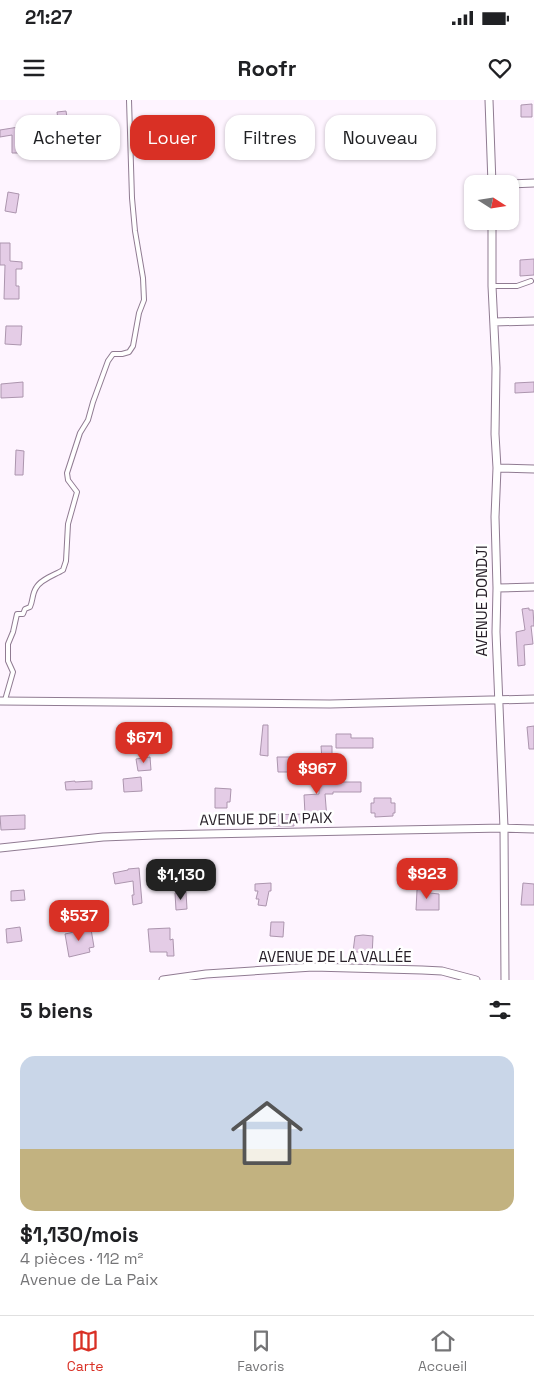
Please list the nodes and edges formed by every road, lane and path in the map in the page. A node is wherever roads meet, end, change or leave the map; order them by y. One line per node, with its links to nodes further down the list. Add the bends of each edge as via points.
1 (129, 100): 17 (lane, via 132,198 144,300 133,346 129,352 113,354 108,361 80,434 67,474 77,492 68,524 66,561 63,570 36,588 30,608 23,614 17,614 8,644 8,661 13,672)
2 (489, 100): 3 (street)
3 (492, 175)
4 (534, 183): 5 (street)
5 (519, 184)
6 (492, 230): 8 (street, AVENUE DONDJI)
7 (531, 281): 8 (lane, via 517,286)
8 (492, 286): 10 (street, AVENUE DONDJI)
9 (534, 321): 10 (street)
10 (494, 322): 11 (street, AVENUE DONDJI)
11 (497, 468): 12 (street); 14 (street, AVENUE DONDJI)
12 (534, 469)
13 (534, 587): 14 (street)
14 (497, 588): 16 (street, AVENUE DONDJI)
15 (534, 699): 16 (street)
16 (499, 700): 17 (street, via 330,704); 18 (street, AVENUE DONDJI)
17 (2, 701)
18 (504, 828): 19 (street, AVENUE DE LA PAIX); 20 (street, AVENUE DE LA PAIX, via 103,837); 24 (street, AVENUE DONDJI)
19 (534, 830)
20 (0, 848)
21 (206, 977): 22 (street, AVENUE DE LA VALLÉE); 23 (street, AVENUE DE LA VALLÉE, via 313,967 442,971)
22 (163, 980)
23 (476, 980)
24 (505, 980)

